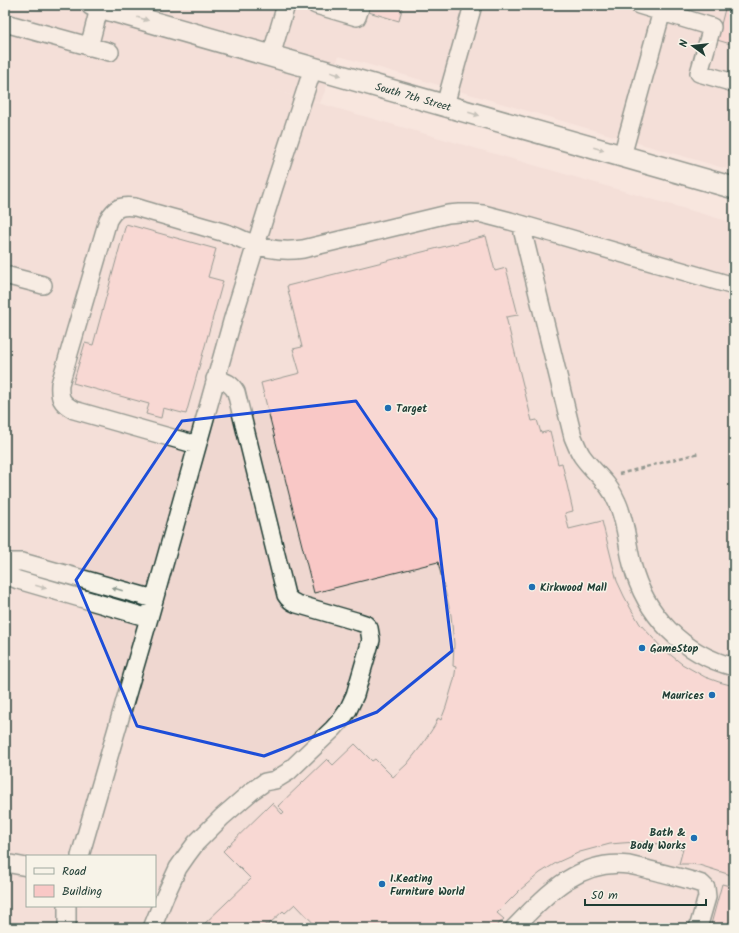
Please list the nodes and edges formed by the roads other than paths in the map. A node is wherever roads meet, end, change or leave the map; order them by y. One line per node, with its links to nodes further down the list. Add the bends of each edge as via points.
1 (286, 5): 11 (lane)
2 (316, 5): 3 (lane, via 357,17)
3 (360, 5)
4 (473, 5): 14 (lane)
5 (639, 5): 7 (lane)
6 (97, 6): 9 (lane); 11 (main road, South 7th Street, one-way to 11)
7 (662, 11): 13 (lane, via 712,27 699,73); 15 (lane)
8 (5, 22): 9 (lane)
9 (89, 47): 10 (lane)
10 (110, 52)
11 (271, 56): 12 (main road, South 7th Street)
12 (313, 68): 14 (main road, South 7th Street, one-way to 14); 18 (lane)
13 (734, 83)
14 (445, 105): 15 (main road, South 7th Street, one-way to 15)
15 (622, 156): 16 (main road, South 7th Street)
16 (734, 188)
17 (524, 225): 18 (lane, via 483,214 459,213 292,251); 21 (lane); 28 (lane, via 523,233 573,437 577,449 604,480 617,502 641,592 649,606 672,633 709,658)
18 (256, 244): 22 (lane); 23 (lane, via 128,206 117,209 108,220 60,384 61,400 74,410)
19 (5, 275): 20 (lane)
20 (43, 285)
21 (734, 286)
22 (215, 379): 23 (lane); 34 (lane, via 232,385 236,392 288,599 365,624 369,628 371,640 355,695 341,720 288,772 252,791 196,843 178,868)
23 (197, 445): 26 (lane)
24 (5, 562): 26 (lane, one-way to 24, via 22,562)
25 (5, 572): 27 (lane, one-way to 27, via 18,580)
26 (154, 599): 27 (lane)
27 (149, 618): 29 (lane)
28 (734, 667)
29 (80, 855)
30 (5, 863): 31 (lane)
31 (26, 867)
32 (67, 907): 33 (lane)
33 (67, 928)
34 (152, 928)
35 (514, 928): 36 (lane, via 550,893 580,872 596,867 628,865 702,884 706,888 707,897)
36 (698, 928)

